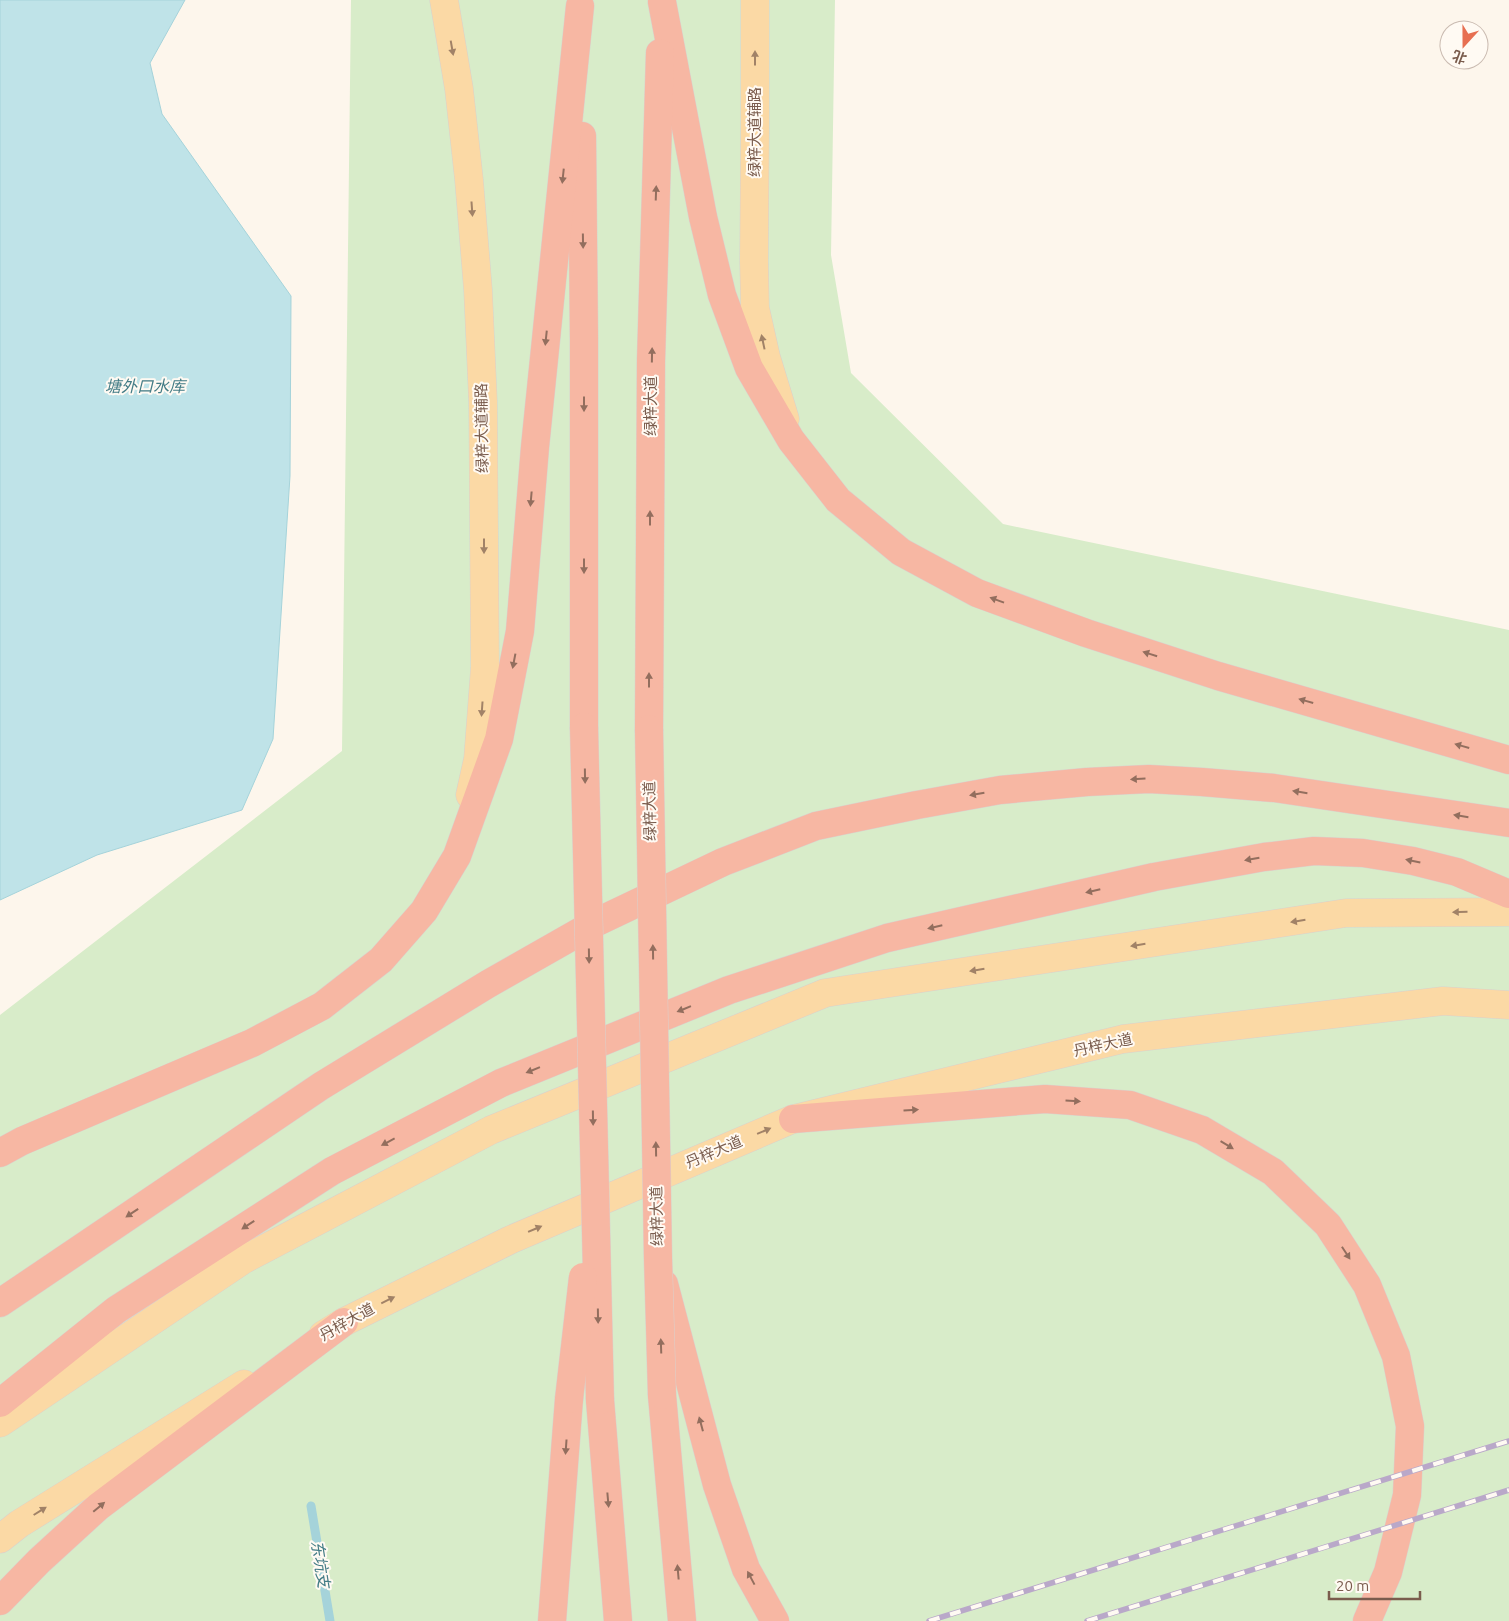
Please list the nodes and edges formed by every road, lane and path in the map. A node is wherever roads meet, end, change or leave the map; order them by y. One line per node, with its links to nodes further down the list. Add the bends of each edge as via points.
1 (444, 0): 8 (main road, 绿梓大道辅路, one-way to 8, via 460,89 470,180 483,402 485,667 478,759)
2 (754, 0): 5 (main road, 绿梓大道辅路, one-way to 2, via 766,357 756,308)
3 (662, 1): 5 (highway, via 703,217 722,295 749,368); 15 (highway, 绿梓大道, one-way to 3, bridge, via 649,729 651,361)
4 (580, 3): 8 (highway, one-way to 8, via 535,447 520,631 499,739); 14 (highway, one-way to 14, bridge, via 584,727)
5 (791, 440): 6 (highway, one-way to 5, via 1218,676 977,593 901,552 838,500)
6 (1509, 760)
7 (1509, 824): 16 (highway, one-way to 16, via 1274,788 1149,779 1000,790 816,826 722,862 597,922 488,984 321,1086)
8 (457, 856): 13 (highway, via 424,911 381,960 322,1006 252,1043)
9 (1509, 894): 18 (highway, one-way to 18, via 1457,872 1363,852 1305,852 1264,857 1154,877 887,938 729,990 501,1082 332,1171 116,1310)
10 (1509, 912): 19 (main road, one-way to 19, via 1346,913 825,993 491,1130 243,1260)
11 (1509, 1005): 12 (main road, 丹梓大道, via 1443,1001 1123,1039)
12 (792, 1118): 17 (main road, 丹梓大道, one-way to 12, via 510,1240); 26 (highway, one-way to 26, via 1045,1099 1130,1105 1202,1130 1273,1172 1328,1225 1367,1285 1396,1356 1410,1426 1407,1496 1388,1572)
13 (0, 1153)
14 (595, 1174): 22 (highway, one-way to 22, bridge, via 569,1398); 23 (highway, one-way to 23, bridge, via 600,1400)
15 (658, 1258): 24 (highway, 绿梓大道, one-way to 15, bridge, via 662,1395); 25 (highway, one-way to 15, bridge, via 746,1569 717,1485)
16 (0, 1303)
17 (344, 1322): 20 (main road, 丹梓大道, one-way to 17, via 19,1524); 21 (highway, one-way to 17, via 98,1507)
18 (0, 1403)
19 (0, 1423)
20 (0, 1539)
21 (0, 1601)
22 (552, 1621)
23 (618, 1621)
24 (682, 1621)
25 (775, 1621)
26 (1367, 1621)

